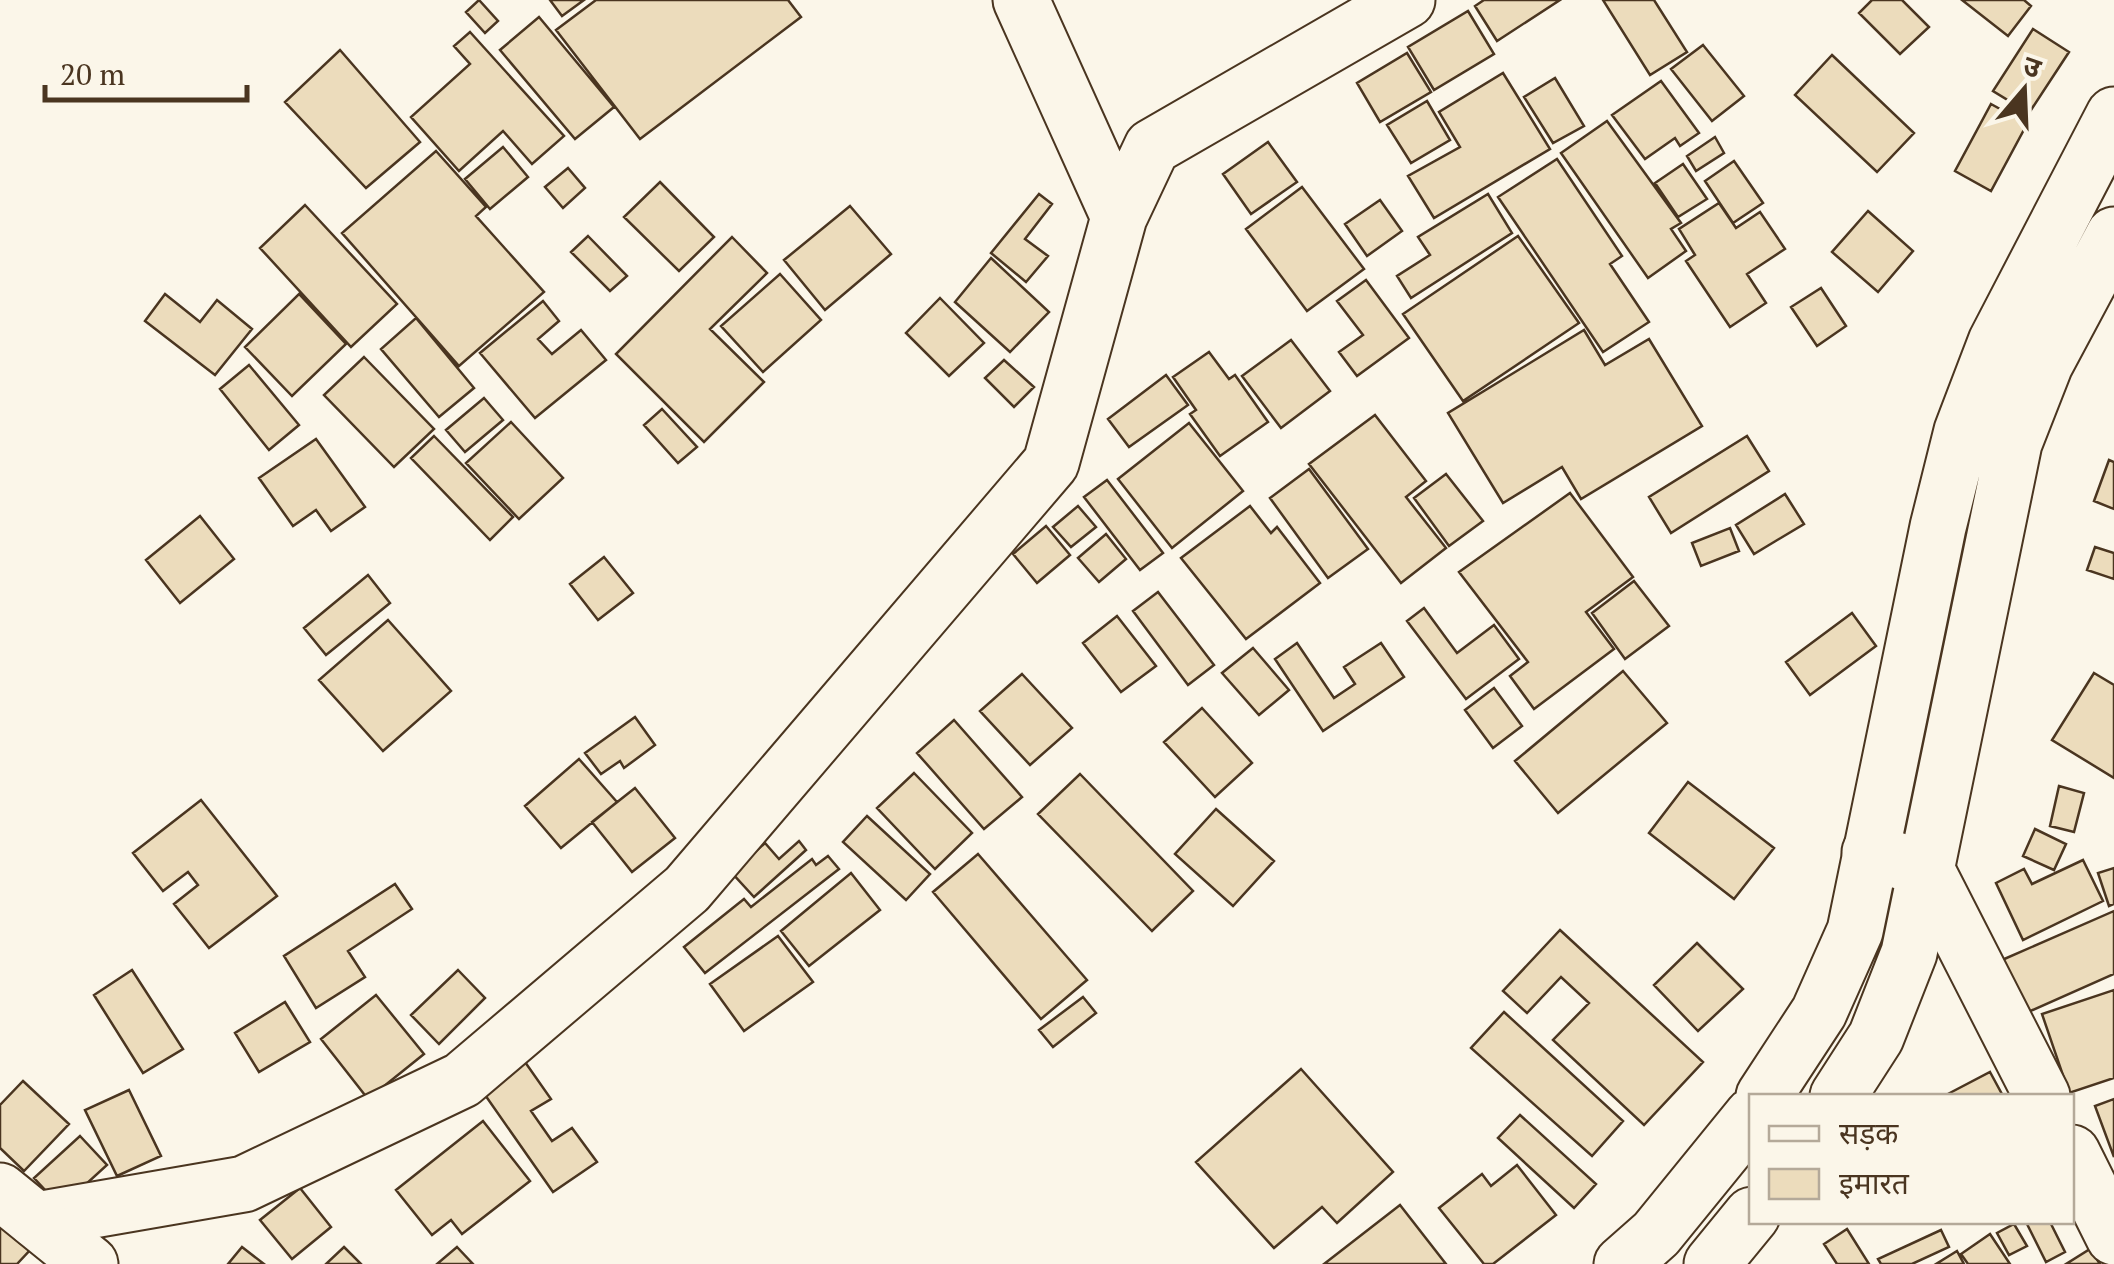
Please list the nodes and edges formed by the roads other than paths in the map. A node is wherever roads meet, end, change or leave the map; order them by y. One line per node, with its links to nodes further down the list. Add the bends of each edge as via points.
1 (1021, 0): 4 (street)
2 (1407, 0): 4 (street, via 1152,147)
3 (2114, 114): 6 (street, via 1996,342 1962,431)
4 (1119, 216): 13 (street, via 1052,464 687,889 462,1080 244,1184)
5 (2114, 236): 7 (street, via 2045,364 2014,443)
6 (1870, 852): 7 (street); 8 (street, via 1856,931 1819,1012)
7 (1926, 869): 9 (street, via 1909,953 1876,1038); 10 (street)
8 (1765, 1094)
9 (1839, 1094)
10 (2041, 1094)
11 (1749, 1120): 17 (street, via 1656,1234)
12 (2074, 1158): 15 (street)
13 (18, 1206): 16 (street)
14 (1749, 1219): 18 (street)
15 (2114, 1237)
16 (90, 1264)
17 (1622, 1264)
18 (1712, 1264)

